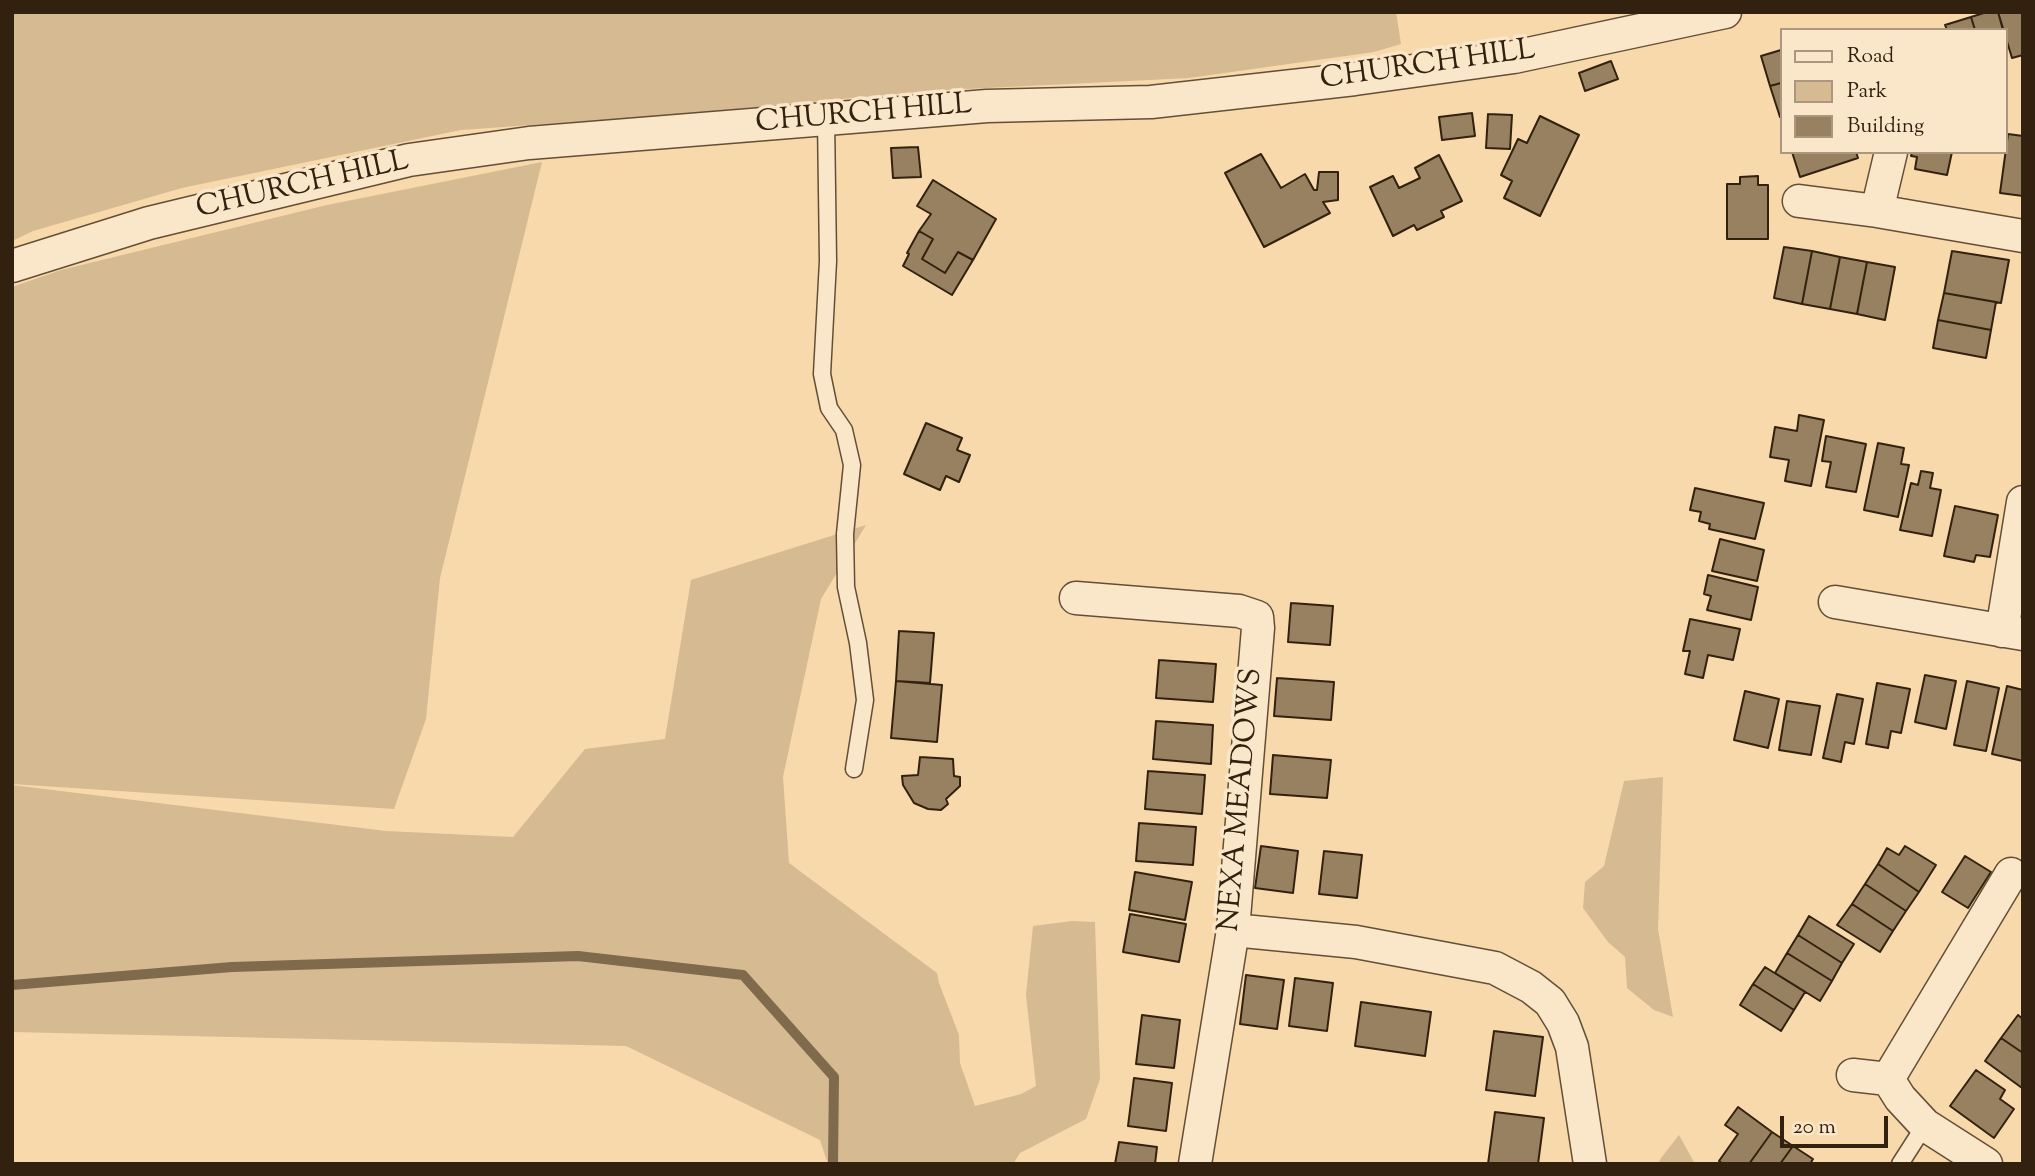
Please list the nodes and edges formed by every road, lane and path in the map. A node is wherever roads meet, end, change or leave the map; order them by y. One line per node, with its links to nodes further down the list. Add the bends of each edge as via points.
1 (1725, 12): 2 (street, CHURCH HILL, via 1514,57 1355,79 1151,102 987,106)
2 (825, 119): 7 (street, CHURCH HILL, via 529,143 409,160 149,223); 12 (lane, via 828,261 822,374 852,465 845,534 846,587 865,701)
3 (1891, 154): 5 (street)
4 (1799, 201): 5 (street)
5 (1877, 211): 6 (street)
6 (2023, 236)
7 (12, 266)
8 (2023, 502): 11 (street)
9 (1076, 598): 14 (street, NEXA MEADOWS, via 1239,611 1257,617)
10 (1835, 602): 11 (street)
11 (2012, 632)
12 (854, 769)
13 (2011, 874): 16 (street)
14 (1233, 930): 18 (street, NEXA MEADOWS); 19 (street, via 1356,942 1495,968 1531,987 1550,1002 1572,1047)
15 (1853, 1075): 16 (street)
16 (1888, 1079): 17 (street)
17 (1925, 1125): 20 (lane); 21 (street)
18 (1195, 1164)
19 (1590, 1164)
20 (1900, 1164)
21 (1986, 1164)

